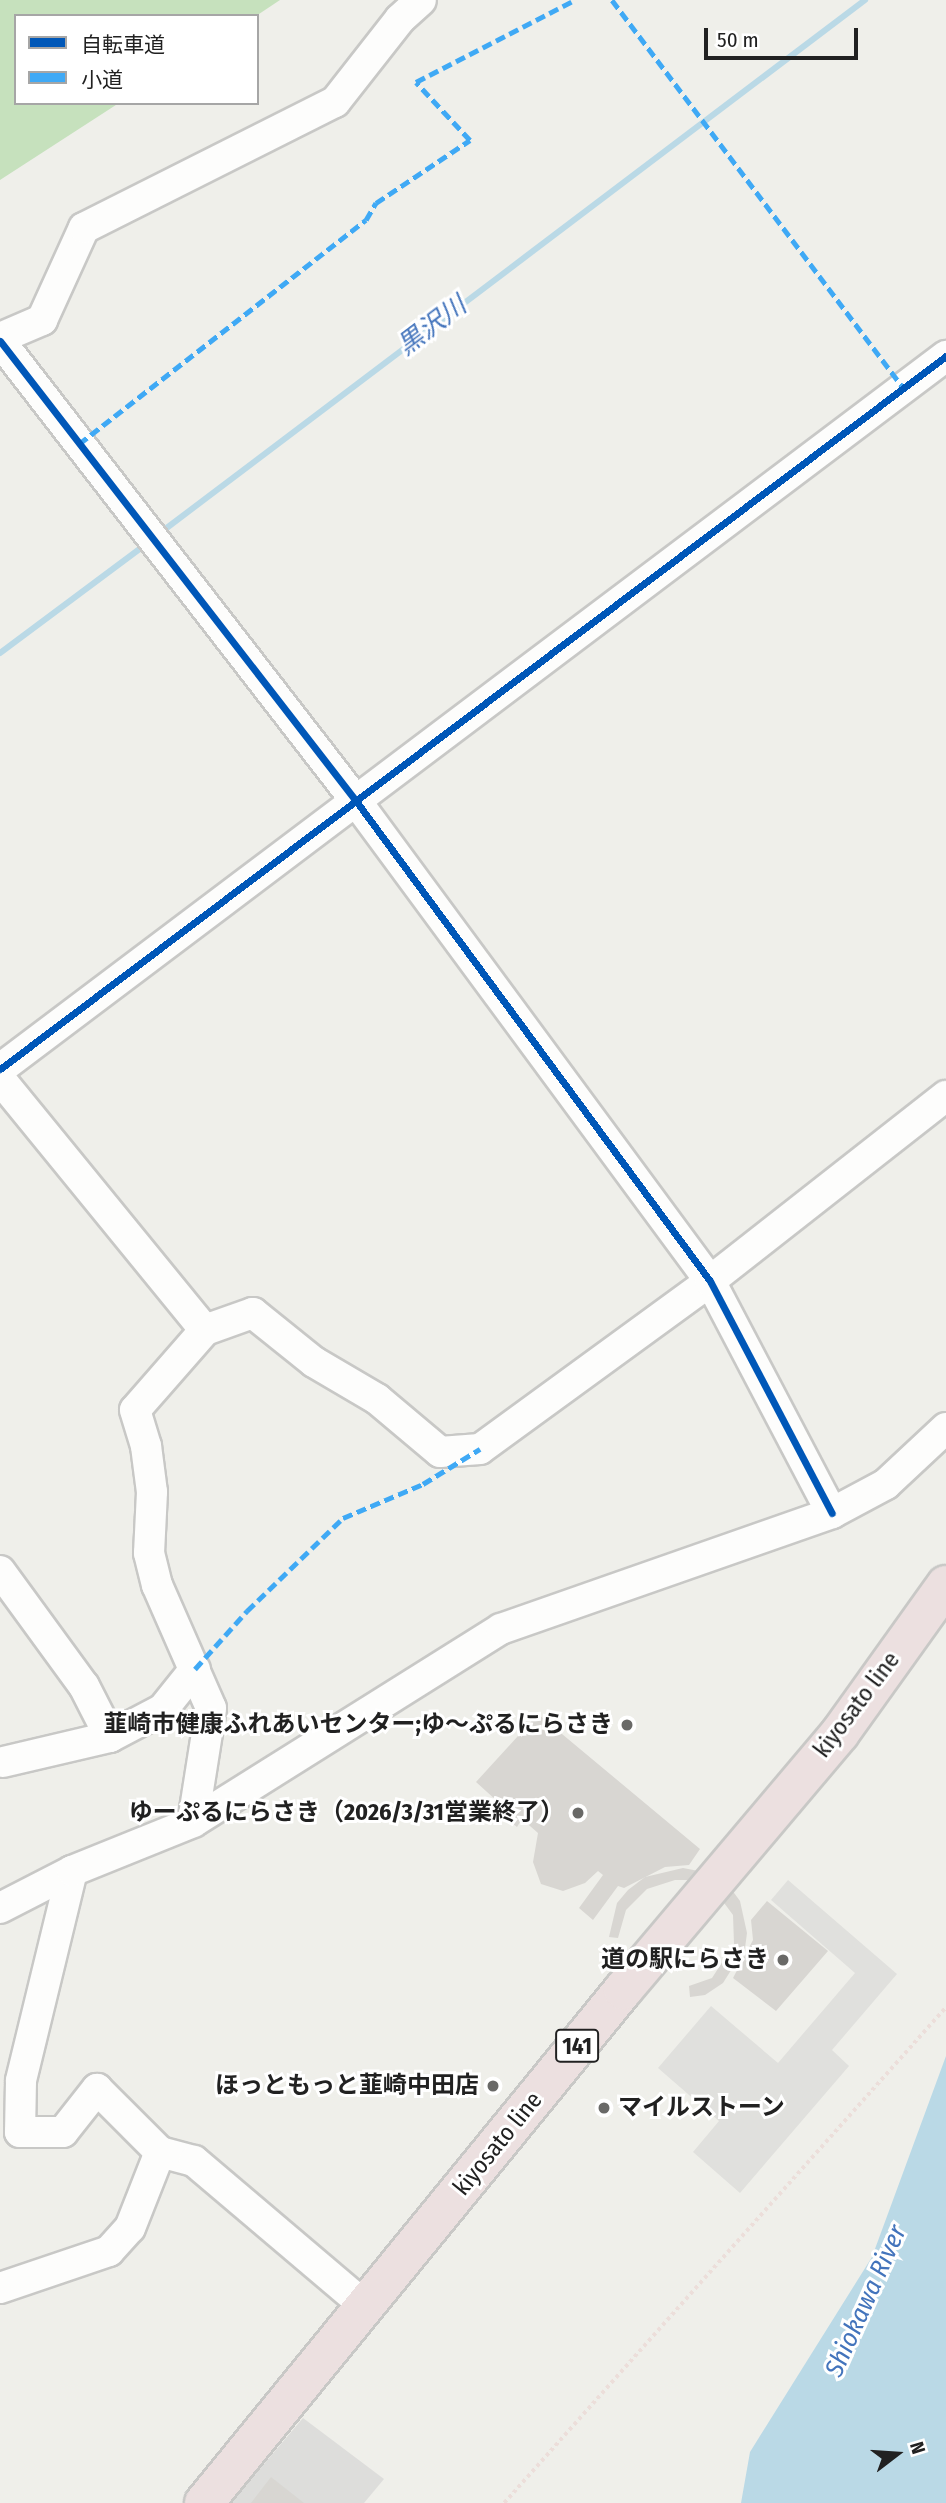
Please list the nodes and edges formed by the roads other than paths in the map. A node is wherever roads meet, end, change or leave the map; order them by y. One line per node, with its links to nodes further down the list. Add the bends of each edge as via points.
1 (421, 0): 2 (street, via 400,19 335,102 84,228 42,320)
2 (0, 340): 4 (street)
3 (946, 356): 4 (street)
4 (356, 802): 5 (street); 8 (street)
5 (0, 1069)
6 (0, 1079): 9 (street)
7 (946, 1096): 8 (street)
8 (710, 1281): 9 (street, via 480,1449 440,1451 377,1399 314,1362 253,1313); 11 (street)
9 (205, 1330): 14 (street, via 135,1410 152,1492 149,1553 173,1630)
10 (946, 1428): 11 (street, via 886,1484)
11 (832, 1513): 17 (street, via 501,1629)
12 (0, 1571): 15 (street, via 84,1686)
13 (946, 1585): 22 (highway, kiyosato line / 141, via 840,1732)
14 (195, 1669): 15 (street, via 163,1709); 17 (street, via 211,1708)
15 (110, 1737): 16 (street)
16 (3, 1762)
17 (193, 1822): 18 (street)
18 (72, 1871): 19 (street); 20 (street, via 21,2081 20,2132 63,2132 97,2089)
19 (0, 1908)
20 (160, 2152): 21 (street, via 130,2228 108,2251); 22 (street, via 194,2161)
21 (0, 2288)
22 (366, 2307): 23 (highway, kiyosato line / 141)
23 (204, 2503)

